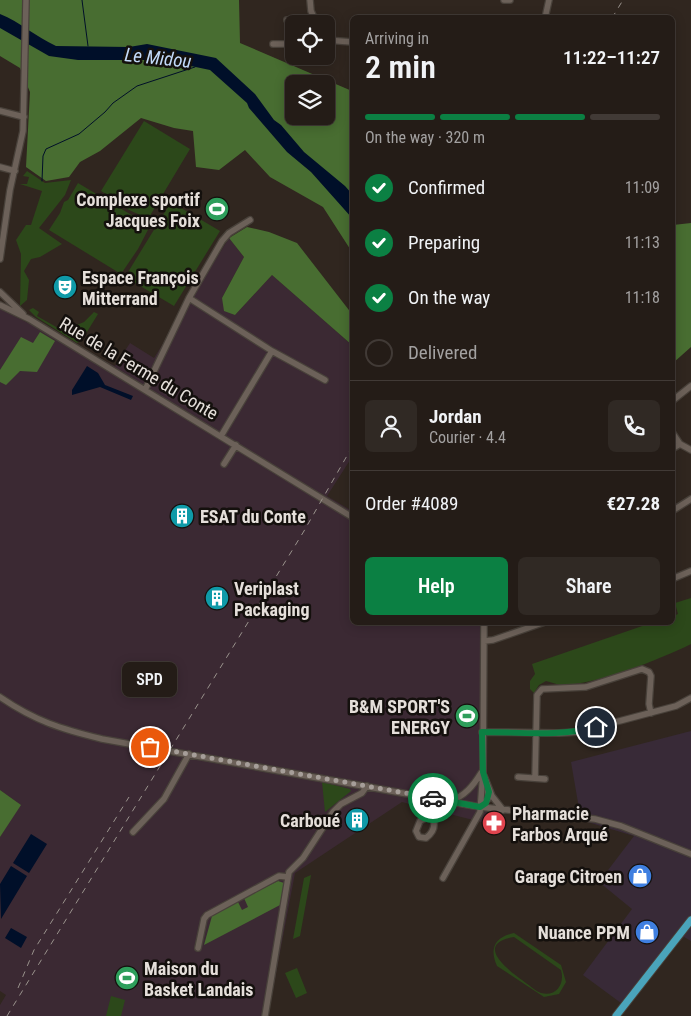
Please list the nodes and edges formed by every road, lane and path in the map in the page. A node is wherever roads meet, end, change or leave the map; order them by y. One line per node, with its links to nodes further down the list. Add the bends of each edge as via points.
1 (26, 0): 11 (street)
2 (310, 0): 4 (street)
3 (549, 0): 5 (street)
4 (313, 15)
5 (546, 15)
6 (335, 41): 7 (street)
7 (350, 42)
8 (273, 44): 9 (street)
9 (285, 44)
10 (0, 111): 11 (street)
11 (24, 117): 13 (street)
12 (0, 168): 13 (street)
13 (15, 171): 15 (street)
14 (250, 220): 17 (street, via 222,240)
15 (0, 259)
16 (0, 292): 19 (street, Rue de la Ferme du Conte)
17 (189, 298): 20 (street); 23 (street)
18 (0, 304): 19 (street, Rue de la Ferme du Conte)
19 (26, 318): 23 (street, Rue de la Ferme du Conte)
20 (272, 351): 21 (street); 25 (street)
21 (325, 380)
22 (691, 386): 24 (street)
23 (145, 390): 25 (street, Rue de la Ferme du Conte)
24 (675, 399)
25 (221, 436): 28 (street, Rue de la Ferme du Conte)
26 (675, 436): 27 (street)
27 (680, 444): 29 (street); 30 (street)
28 (236, 445): 31 (street); 34 (street, Rue de la Ferme du Conte)
29 (675, 447)
30 (691, 450)
31 (224, 464)
32 (691, 499): 33 (street)
33 (675, 509)
34 (350, 516)
35 (691, 571): 36 (street)
36 (675, 577)
37 (484, 625): 39 (street)
38 (525, 626): 39 (street)
39 (484, 641): 43 (street)
40 (0, 697): 45 (street, via 34,718 65,730)
41 (691, 698): 42 (street)
42 (651, 713): 44 (street, via 578,732); 44 (street, via 650,676 646,670 638,669 586,687 542,689 538,695)
43 (482, 732): 44 (street); 46 (street)
44 (537, 732): 48 (street)
45 (189, 754): 50 (street); 59 (street, via 164,799)
46 (483, 772): 52 (street); 55 (street, via 469,790); 56 (street)
47 (518, 777): 48 (street)
48 (535, 778): 49 (street)
49 (545, 779)
50 (358, 784): 51 (street); 53 (street)
51 (367, 786): 53 (street); 54 (street)
52 (488, 787): 56 (street, via 488,799); 57 (street)
53 (354, 797): 61 (street, via 333,812 303,858)
54 (440, 799): 55 (street); 58 (street)
55 (450, 801): 56 (street)
56 (480, 807): 57 (street); 64 (street)
57 (503, 810): 60 (street, via 595,819)
58 (432, 816)
59 (133, 832)
60 (691, 854)
61 (291, 869): 62 (street); 63 (street)
62 (279, 876): 63 (street); 66 (street, via 207,915)
63 (288, 877): 67 (street)
64 (443, 878)
65 (691, 920): 68 (main road)
66 (198, 948)
67 (265, 1016)
68 (616, 1016)

